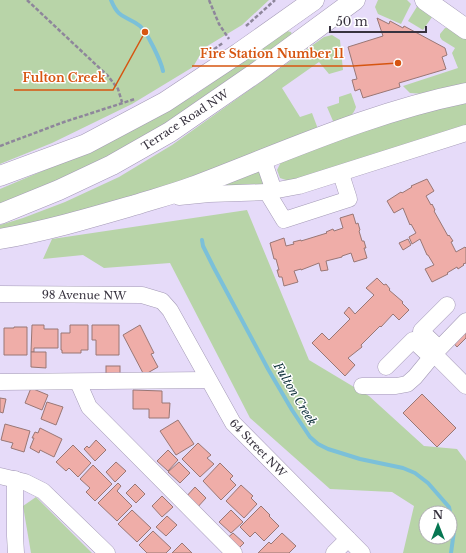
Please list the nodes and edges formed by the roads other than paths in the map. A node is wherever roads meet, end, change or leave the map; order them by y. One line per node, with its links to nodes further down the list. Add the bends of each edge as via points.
1 (314, 0): 4 (street); 10 (main road, via 165,102 86,144)
2 (355, 0): 4 (main road, Terrace Road NW)
3 (425, 0): 5 (main road)
4 (328, 20): 13 (main road, Terrace Road NW, via 170,132 106,168)
5 (466, 29)
6 (466, 93): 8 (main road, via 412,106)
7 (466, 133): 9 (street)
8 (263, 159): 11 (street); 12 (main road)
9 (341, 174): 11 (street); 11 (street, via 349,199 284,220)
10 (0, 176)
11 (271, 191): 12 (street, via 209,194)
12 (148, 201): 14 (main road, via 56,227)
13 (0, 214)
14 (0, 239)
15 (0, 294): 16 (street, 98 Avenue NW, via 142,295)
16 (166, 304): 21 (street, 64 Street NW)
17 (447, 305): 19 (street, via 422,331)
18 (466, 321): 19 (street)
19 (435, 353): 20 (street, via 413,340); 24 (street, via 407,384); 25 (street)
20 (386, 367)
21 (208, 380): 23 (street); 27 (street, 64 Street NW, via 233,423)
22 (0, 382): 23 (street)
23 (78, 382): 30 (street, via 89,407)
24 (362, 386)
25 (466, 386)
26 (7, 478): 28 (street); 29 (street, via 34,485 43,491)
27 (348, 539): 31 (street); 32 (street, 64 Street NW)
28 (16, 553)
29 (107, 553)
30 (234, 553)
31 (334, 553)
32 (362, 553)

